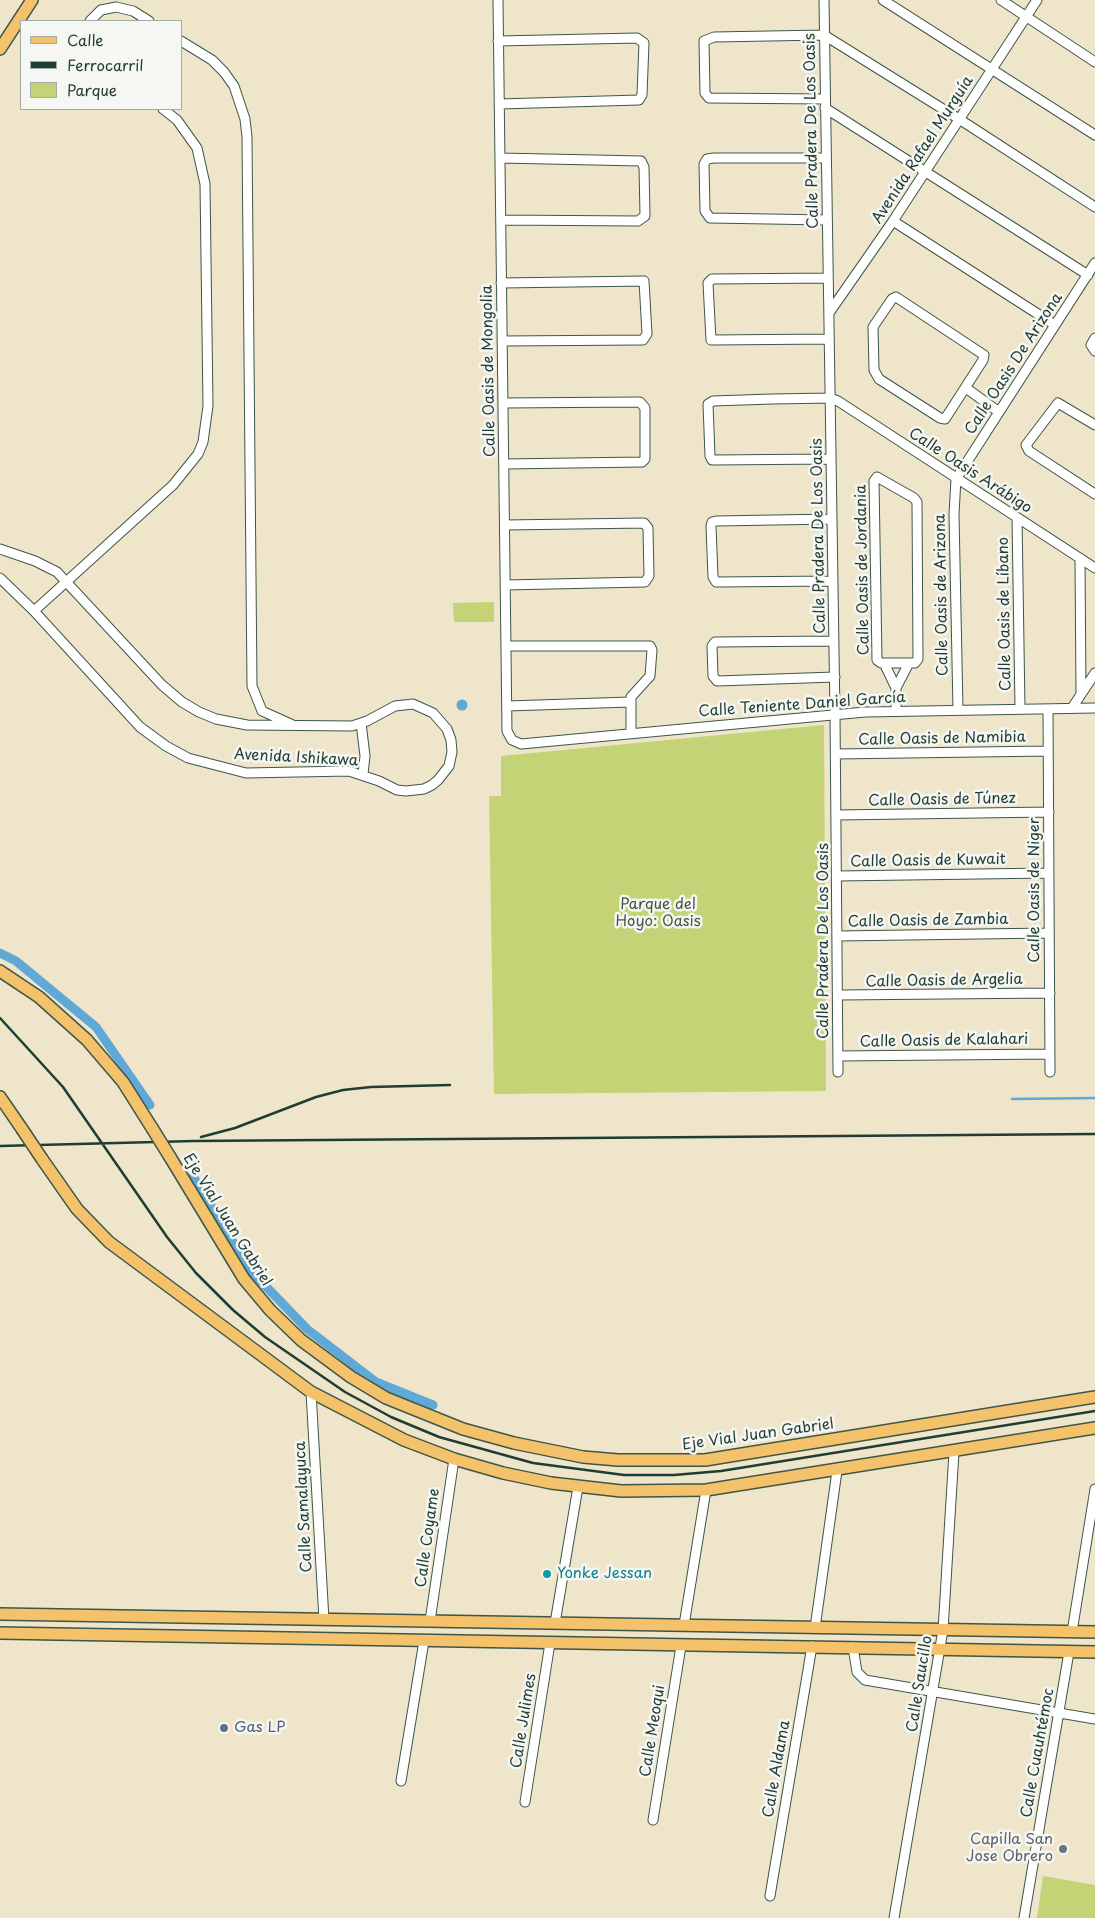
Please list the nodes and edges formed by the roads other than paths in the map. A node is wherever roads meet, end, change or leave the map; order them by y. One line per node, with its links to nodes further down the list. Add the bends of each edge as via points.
1 (32, 0): 13 (main road)
2 (498, 0): 11 (street, Calle Oasis de Mongolia)
3 (824, 0): 10 (street, Calle Pradera De Los Oasis)
4 (883, 0): 15 (street)
5 (1001, 0): 7 (street)
6 (1037, 0): 7 (street, Avenida Rafael Murguía)
7 (1027, 17): 14 (street); 15 (street, Avenida Rafael Murguía)
8 (91, 20): 9 (street, via 101,10 116,7 133,11)
9 (147, 20)
10 (824, 35): 16 (street, Calle Pradera De Los Oasis); 16 (street, via 710,38 704,41 704,52 705,93 709,98); 19 (street)
11 (498, 41): 17 (street, Calle Oasis de Mongolia); 17 (street, via 637,38 644,43 642,95 639,100)
12 (182, 42): 74 (street, via 212,60 224,72 234,86 245,119 248,157 252,686 262,710)
13 (0, 49)
14 (1095, 62)
15 (992, 69): 19 (street, Avenida Rafael Murguía); 20 (street)
16 (825, 103): 22 (street, Calle Pradera De Los Oasis); 23 (street)
17 (499, 104): 21 (street, Calle Oasis de Mongolia)
18 (163, 110): 52 (street, via 177,120 197,148 205,184 206,430 198,454 173,485)
19 (959, 119): 23 (street, Avenida Rafael Murguía); 24 (street)
20 (1095, 135)
21 (500, 158): 25 (street, Calle Oasis de Mongolia); 25 (street, via 641,161 644,167 645,216 638,222)
22 (826, 158): 26 (street, Calle Pradera De Los Oasis); 26 (street, via 714,158 707,159 704,164 705,211 708,216)
23 (926, 171): 27 (street, Avenida Rafael Murguía); 29 (street)
24 (1095, 207)
25 (501, 220): 31 (street, Calle Oasis de Mongolia)
26 (827, 220): 30 (street, Calle Pradera De Los Oasis)
27 (893, 220): 32 (street, Avenida Rafael Murguía); 33 (street)
28 (1095, 263): 29 (street, Calle Oasis De Arizona)
29 (1088, 275): 33 (street, Calle Oasis De Arizona)
30 (828, 278): 32 (street, Calle Pradera De Los Oasis); 34 (street, via 712,279 708,282 711,340)
31 (501, 282): 35 (street, Calle Oasis de Mongolia); 35 (street, via 644,281 647,334 643,340)
32 (829, 313): 34 (street, Calle Pradera De Los Oasis)
33 (1055, 325): 39 (street, Calle Oasis De Arizona)
34 (829, 339): 37 (street, Calle Pradera De Los Oasis)
35 (502, 341): 38 (street, Calle Oasis de Mongolia)
36 (966, 388): 36 (street, via 984,355 898,297 892,299 874,326 873,365 879,379 943,419); 39 (street)
37 (830, 398): 41 (street, Calle Pradera De Los Oasis); 41 (street, via 713,401 708,406 712,460); 43 (street, Calle Oasis Arábigo)
38 (503, 403): 42 (street, Calle Oasis de Mongolia); 42 (street, via 640,402 645,408 645,459 642,462)
39 (999, 412): 43 (street, Calle Oasis De Arizona)
40 (1095, 425): 44 (street, via 1058,403 1026,447)
41 (831, 458): 46 (street, Calle Pradera De Los Oasis)
42 (504, 464): 47 (street, Calle Oasis de Mongolia)
43 (956, 479): 45 (street, Calle Oasis Arábigo); 70 (street, Calle Oasis de Arizona)
44 (1095, 494)
45 (1017, 518): 49 (street, Calle Oasis Arábigo); 69 (street, Calle Oasis de Líbano)
46 (832, 519): 53 (street, Calle Pradera De Los Oasis); 53 (street, via 716,521 711,526 713,577 716,582)
47 (505, 524): 54 (street, Calle Oasis de Mongolia); 54 (street, via 644,523 647,526 649,576 646,581)
48 (0, 549): 52 (street, Avenida Ishikawa, via 35,561)
49 (1080, 558): 50 (street, Calle Oasis Arábigo); 63 (street)
50 (1095, 568)
51 (0, 578): 55 (street, Avenida Ishikawa)
52 (67, 581): 55 (street); 74 (street, Avenida Ishikawa, via 162,685 182,702 199,712 232,723)
53 (833, 581): 56 (street, Calle Pradera De Los Oasis)
54 (505, 585): 57 (street, Calle Oasis de Mongolia)
55 (34, 611): 79 (street, Avenida Ishikawa, via 140,727 188,758 246,772 350,771)
56 (834, 640): 61 (street, Calle Pradera De Los Oasis); 61 (street, via 715,642 712,654 713,676 717,681)
57 (506, 646): 64 (street, via 648,646 652,650 651,674 633,692); 65 (street, Calle Oasis de Mongolia)
58 (884, 663): 59 (street, Calle Oasis de Jordania); 59 (street, Calle Oasis de Jordania, via 877,660 874,481 877,477 917,502 918,659); 62 (street, Calle Oasis de Jordania)
59 (910, 663): 62 (street, Calle Oasis de Jordania)
60 (1095, 673): 63 (street)
61 (835, 677): 72 (street, Calle Pradera De Los Oasis)
62 (896, 688): 71 (street, Calle Oasis de Jordania)
63 (1081, 694): 67 (street)
64 (630, 702): 65 (street); 75 (street)
65 (507, 706): 76 (street, Calle Oasis de Mongolia, via 507,731)
66 (1048, 708): 67 (street, Calle Teniente Daniel García); 69 (street, Calle Teniente Daniel García); 77 (street, Calle Oasis de Niger)
67 (1072, 708): 68 (street, Calle Teniente Daniel García)
68 (1095, 708)
69 (1020, 709): 70 (street, Calle Teniente Daniel García)
70 (958, 710): 71 (street, Calle Teniente Daniel García)
71 (896, 711): 72 (street, Calle Teniente Daniel García)
72 (836, 714): 75 (street, Calle Teniente Daniel García); 78 (street, Calle Pradera De Los Oasis)
73 (361, 723): 74 (street, Avenida Ishikawa, via 352,726); 79 (street, via 365,756); 79 (street, Avenida Ishikawa, via 395,706 421,706 439,718 447,729 452,752 444,773 424,789 397,790)
74 (295, 726)
75 (631, 733): 76 (street, Calle Teniente Daniel García, via 521,744)
76 (512, 740)
77 (1048, 752): 78 (street, Calle Oasis de Namibia); 80 (street, Calle Oasis de Niger)
78 (836, 754): 81 (street, Calle Pradera De Los Oasis)
79 (363, 774)
80 (1049, 812): 81 (street, Calle Oasis de Túnez); 82 (street, Calle Oasis de Niger)
81 (836, 815): 83 (street, Calle Pradera De Los Oasis)
82 (1049, 873): 83 (street, Calle Oasis de Kuwait); 84 (street, Calle Oasis de Niger)
83 (837, 876): 85 (street, Calle Pradera De Los Oasis)
84 (1049, 933): 85 (street, Calle Oasis de Zambia); 87 (street, Calle Oasis de Niger)
85 (837, 936): 88 (street, Calle Pradera De Los Oasis)
86 (0, 971): 95 (main road, Eje Vial Juan Gabriel, bridge, via 39,997 87,1040 123,1082 244,1278 270,1310 301,1340 351,1377 386,1398 446,1423 514,1443 583,1457 705,1460)
87 (1050, 994): 88 (street, Calle Oasis de Argelia); 89 (street, Calle Oasis de Niger)
88 (838, 995): 90 (street, Calle Pradera De Los Oasis)
89 (1050, 1054): 90 (street, Calle Oasis de Kalahari); 92 (street, Calle Oasis de Niger)
90 (838, 1056): 91 (street, Calle Pradera De Los Oasis)
91 (838, 1072)
92 (1050, 1072)
93 (0, 1097): 94 (main road, bridge, via 77,1209 109,1242)
94 (311, 1392): 98 (main road, via 384,1430); 105 (street, Calle Samalayuca)
95 (1095, 1397)
96 (1095, 1428): 97 (main road)
97 (954, 1452): 99 (main road); 110 (street, Calle Saucillo)
98 (454, 1459): 100 (main road, via 527,1479); 106 (street, Calle Coyame)
99 (837, 1470): 102 (main road); 109 (street)
100 (578, 1487): 102 (main road, via 641,1492); 107 (street)
101 (1095, 1489): 111 (street)
102 (706, 1490): 108 (street)
103 (0, 1614): 104 (main road)
104 (227, 1618): 105 (main road); 114 (main road)
105 (324, 1620): 106 (main road)
106 (430, 1621): 107 (main road)
107 (555, 1623): 108 (main road)
108 (684, 1625): 109 (main road)
109 (815, 1628): 110 (main road)
110 (943, 1630): 111 (main road); 120 (street, Calle Saucillo)
111 (1072, 1632): 112 (main road)
112 (1095, 1632)
113 (0, 1633): 114 (main road)
114 (227, 1637): 115 (main road)
115 (424, 1641): 116 (main road); 126 (street)
116 (550, 1643): 117 (main road); 127 (street, Calle Julimes)
117 (681, 1646): 118 (main road); 128 (street, Calle Meoqui)
118 (812, 1646): 119 (main road); 129 (street, Calle Aldama)
119 (853, 1647): 120 (main road); 123 (street, via 857,1672 862,1678)
120 (940, 1650): 121 (main road); 123 (street, Calle Saucillo)
121 (1069, 1652): 122 (main road); 124 (street, Calle Cuauhtémoc)
122 (1095, 1652)
123 (932, 1693): 124 (street); 130 (street, Calle Saucillo)
124 (1059, 1713): 125 (street); 131 (street, Calle Cuauhtémoc)
125 (1095, 1719)
126 (401, 1782)
127 (525, 1802)
128 (653, 1820)
129 (770, 1896)
130 (894, 1918)
131 (1024, 1918)

